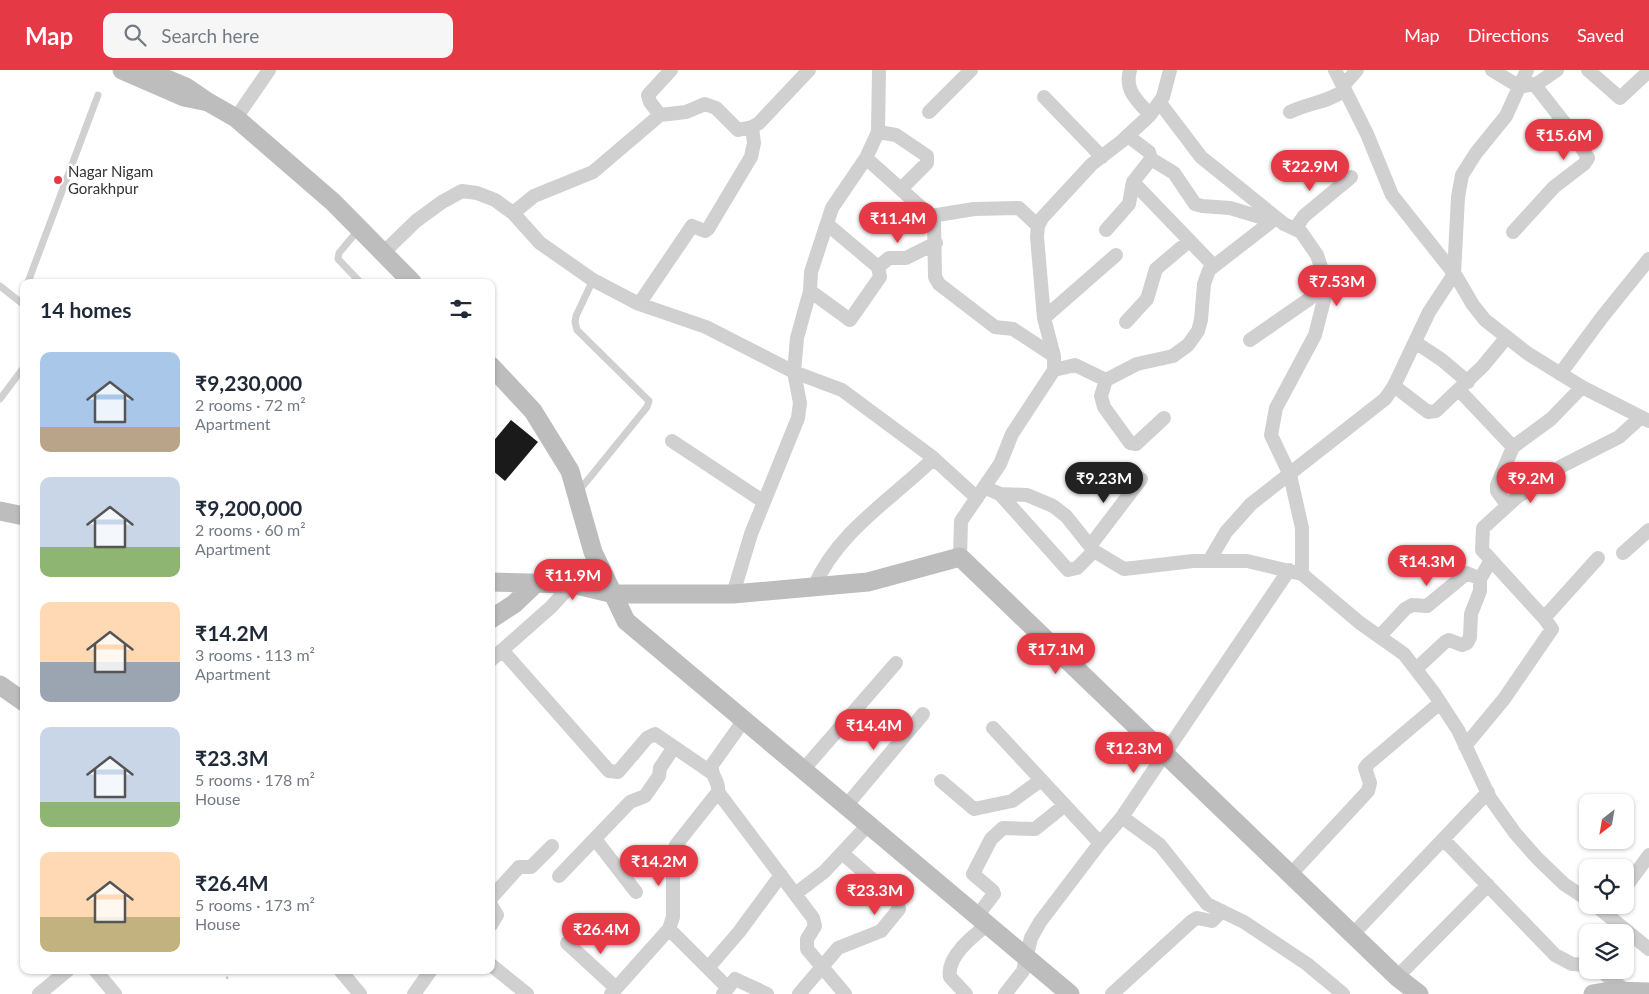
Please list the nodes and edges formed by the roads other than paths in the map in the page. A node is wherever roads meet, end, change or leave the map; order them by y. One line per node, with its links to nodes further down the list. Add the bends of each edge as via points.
1 (122, 70): 21 (main road, via 184,97)
2 (145, 70): 21 (main road, via 186,87)
3 (269, 70): 27 (street)
4 (671, 70): 25 (street, via 648,95)
5 (809, 70): 28 (street)
6 (878, 70): 29 (street)
7 (971, 70): 23 (street)
8 (1130, 70): 26 (street, via 1130,91)
9 (1170, 70): 22 (street)
10 (1335, 70): 18 (street)
11 (1357, 70): 18 (street)
12 (1492, 70): 17 (street)
13 (1527, 70): 17 (street)
14 (1557, 70): 17 (street)
15 (1588, 70): 16 (street, via 1620,98)
16 (1649, 72)
17 (1527, 86): 45 (street, via 1574,135 1588,158 1554,187); 53 (street, via 1462,175)
18 (1344, 88): 24 (street, via 1331,100 1306,104); 53 (street, via 1392,195)
19 (98, 95): 54 (lane)
20 (1044, 97): 31 (street)
21 (208, 102): 27 (main road)
22 (1160, 103): 26 (street); 39 (street, via 1201,157)
23 (929, 112)
24 (1290, 112)
25 (660, 115): 28 (street, via 686,112 706,104 716,108 738,130); 37 (street, via 593,172 534,196)
26 (1150, 116): 30 (street)
27 (236, 118): 42 (main road, via 333,202)
28 (752, 128): 62 (street, via 754,143 751,157 708,229 692,226)
29 (878, 132): 32 (street); 36 (street, via 896,134 928,159)
30 (1128, 136): 31 (street); 33 (street, via 1148,152)
31 (1102, 157): 41 (street, via 1072,184)
32 (866, 158): 36 (street); 40 (street, via 832,208)
33 (1150, 159): 35 (street); 39 (street, via 1174,173 1194,204)
34 (1351, 177): 43 (street, via 1304,216)
35 (1133, 182): 44 (street, via 1129,204); 46 (street)
36 (901, 189): 38 (street)
37 (513, 213): 48 (street, via 495,200 462,191 416,221); 57 (street, via 540,243)
38 (931, 216): 41 (street, via 974,209 1019,208); 47 (street, via 936,224)
39 (1276, 218): 43 (street); 51 (street)
40 (827, 224): 52 (street); 60 (street, via 811,272)
41 (1038, 226): 63 (street)
42 (359, 229): 48 (main road); 55 (lane, via 339,253 338,259)
43 (1295, 229): 59 (street, via 1301,232 1316,255)
44 (1106, 230)
45 (1513, 232)
46 (1189, 240): 51 (street); 64 (street, via 1156,269 1147,299)
47 (936, 243): 52 (street, via 906,258 889,258); 68 (street, via 934,277 939,284 995,327 1013,329)
48 (383, 253): 56 (main road)
49 (1116, 255): 63 (street)
50 (1649, 259): 72 (street)
51 (1213, 265): 73 (street, via 1205,277 1202,320 1188,345 1173,356 1138,364)
52 (878, 267): 60 (street, via 880,277 850,320)
53 (1454, 274): 65 (street, via 1473,305); 67 (street, via 1429,312)
54 (29, 279)
55 (357, 279)
56 (409, 279)
57 (593, 280): 62 (street); 86 (lane, via 576,316 577,330 649,401)
58 (0, 286): 61 (lane)
59 (1325, 288): 66 (street); 83 (street, via 1315,335 1276,408 1271,435)
60 (810, 291): 71 (street, via 797,338)
61 (20, 299)
62 (639, 304): 71 (street, via 706,328)
63 (1044, 318): 68 (street)
64 (1126, 322)
65 (1506, 338): 72 (street); 75 (street)
66 (1250, 340)
67 (1415, 342): 74 (street); 75 (street, via 1442,360)
68 (1054, 363): 73 (street, via 1075,365); 85 (street)
69 (495, 370): 86 (main road, via 533,411 570,471)
70 (20, 372): 77 (lane)
71 (794, 372): 82 (street, via 842,390); 88 (street, via 800,403 798,418)
72 (1560, 374): 76 (street)
73 (1106, 380): 78 (street, via 1101,396 1104,406 1130,443 1136,444)
74 (1394, 386): 75 (street, via 1431,413); 83 (street, via 1385,398)
75 (1463, 386): 81 (street)
76 (1582, 387): 79 (street); 81 (street, via 1551,419)
77 (0, 399)
78 (1164, 418)
79 (1645, 419): 89 (street, via 1619,437 1562,466)
80 (672, 442): 88 (street)
81 (1513, 447): 89 (street, via 1497,485)
82 (933, 459): 85 (street); 104 (street, via 869,514 823,568)
83 (1290, 475): 98 (street, via 1251,504 1226,532); 99 (street, via 1302,528)
84 (1141, 479): 93 (street)
85 (981, 493): 87 (street); 95 (street, via 961,521)
86 (576, 494): 105 (main road, via 593,552)
87 (1000, 494): 93 (street, via 1027,495 1053,506 1066,516); 93 (street, via 1068,570 1077,568)
88 (764, 502): 106 (street, via 750,534)
89 (1508, 505): 97 (street, via 1483,528 1482,550)
90 (0, 511): 91 (main road)
91 (20, 515)
92 (1649, 530): 94 (street)
93 (1092, 549): 98 (street, via 1124,569)
94 (1623, 553)
95 (960, 557): 104 (main road, via 868,582); 121 (main road, via 1078,673)
96 (1598, 558): 108 (street)
97 (1491, 560): 100 (street); 108 (street)
98 (1209, 561): 99 (street, via 1247,561)
99 (1296, 572): 109 (street); 121 (street)
100 (1480, 579): 109 (street, via 1467,573 1427,606 1412,605 1405,609); 112 (street, via 1480,591 1471,614 1470,637 1466,643 1445,642)
101 (495, 582): 102 (main road)
102 (536, 584): 103 (main road); 107 (main road)
103 (572, 584): 105 (main road); 110 (street)
104 (814, 587): 106 (main road)
105 (614, 594): 106 (main road); 117 (main road, via 626,621)
106 (733, 594)
107 (495, 617)
108 (1544, 618): 119 (street, via 1552,629 1504,699)
109 (1380, 636): 112 (street, via 1404,654)
110 (496, 655): 120 (street, via 609,771 618,772 652,735)
111 (896, 663): 122 (street)
112 (1416, 669): 115 (street)
113 (0, 684): 114 (main road)
114 (20, 699)
115 (1440, 703): 119 (street); 138 (street, via 1368,764 1365,768 1370,783 1368,790)
116 (923, 714): 129 (street)
117 (744, 720): 122 (main road); 123 (street, via 712,765)
118 (993, 728): 124 (street)
119 (1465, 746): 127 (street)
120 (674, 747): 123 (street); 132 (street, via 645,796 630,802)
121 (1165, 752): 130 (street); 138 (main road)
122 (804, 770): 129 (main road)
123 (712, 773): 126 (street, via 718,781)
124 (1041, 780): 125 (street, via 1012,801 979,810); 128 (street)
125 (941, 782)
126 (718, 792): 140 (street); 150 (street, via 676,845 673,917)
127 (1488, 792): 133 (street); 146 (street, via 1515,833 1537,858)
128 (1065, 805): 134 (street); 149 (street, via 1036,829 1003,828 991,839 972,874 994,894)
129 (846, 806): 131 (main road)
130 (1122, 817): 134 (street); 147 (street, via 1160,845 1207,904)
131 (868, 825): 136 (street); 149 (main road)
132 (595, 838): 139 (street); 143 (street)
133 (1443, 839): 142 (street); 151 (street)
134 (1100, 843): 154 (street, via 1040,922 1031,938)
135 (552, 846): 144 (street, via 530,867 519,868)
136 (842, 853): 145 (street, via 824,872); 156 (street, via 896,901 899,909 880,931 843,944)
137 (1649, 855): 141 (street)
138 (1290, 874): 151 (main road)
139 (560, 876)
140 (781, 876): 145 (street); 157 (street)
141 (1634, 876)
142 (1488, 885): 155 (street, via 1555,954); 163 (street)
143 (636, 892)
144 (495, 894)
145 (794, 894): 156 (street, via 815,922 805,944)
146 (1579, 894)
147 (1222, 911): 180 (street, via 1212,920 1201,918 1192,921); 181 (street, via 1307,964)
148 (1612, 914): 153 (street)
149 (982, 920): 154 (main road); 177 (street, via 950,969 950,977)
150 (669, 929): 157 (street); 165 (street)
151 (1353, 934): 163 (main road)
152 (567, 943): 165 (street)
153 (1649, 949)
154 (1027, 958): 178 (street, via 1023,971); 179 (main road)
155 (1579, 964)
156 (821, 966): 175 (street); 176 (street)
157 (708, 968): 166 (street)
158 (495, 969): 173 (street)
159 (63, 974): 169 (street)
160 (98, 974): 170 (street)
161 (343, 974): 171 (street)
162 (428, 974): 172 (street)
163 (1397, 977): 182 (main road)
164 (1611, 979): 167 (street)
165 (613, 991)
166 (725, 991): 174 (street, via 736,979)
167 (1626, 991): 168 (main road); 183 (main road)
168 (1649, 992)
169 (39, 994)
170 (115, 994)
171 (360, 994)
172 (414, 994)
173 (528, 994)
174 (767, 994)
175 (799, 994)
176 (845, 994)
177 (966, 994)
178 (1005, 994)
179 (1070, 994)
180 (1112, 994)
181 (1343, 994)
182 (1419, 994)
183 (1593, 994)

